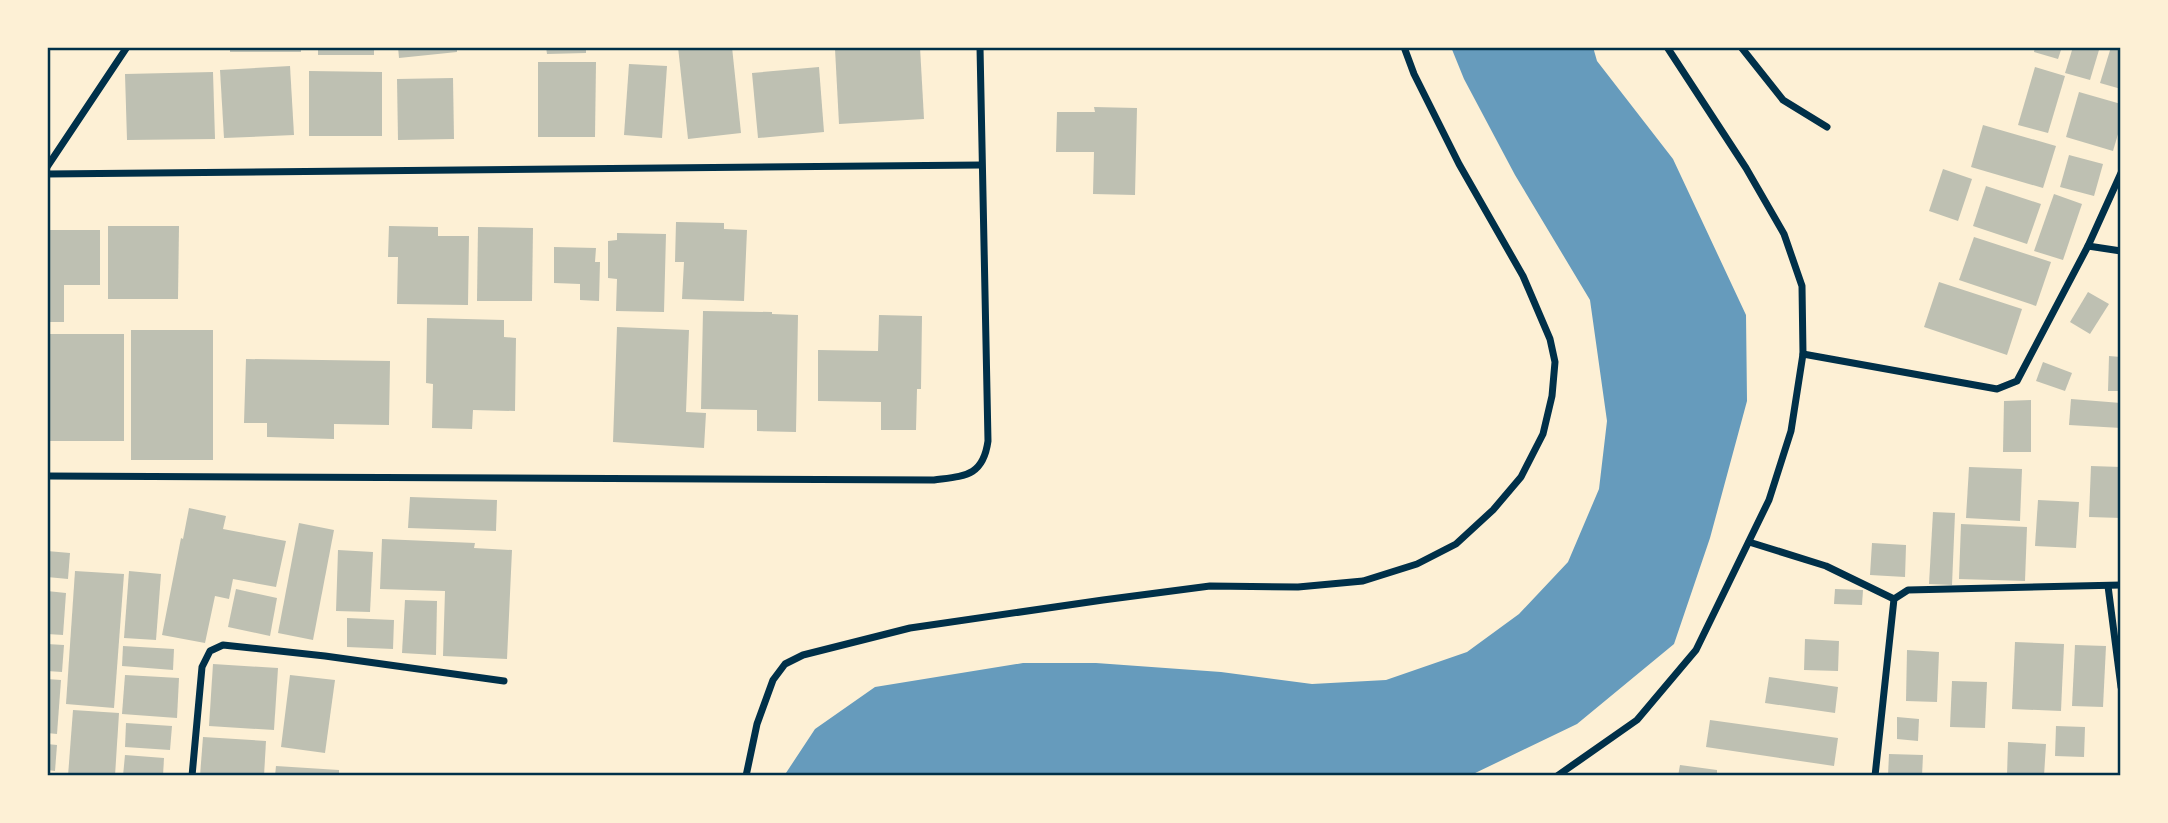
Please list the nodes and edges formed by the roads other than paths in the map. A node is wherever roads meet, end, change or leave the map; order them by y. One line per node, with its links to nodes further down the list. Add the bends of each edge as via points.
1 (127, 47): 8 (street)
2 (980, 47): 7 (street)
3 (1404, 47): 22 (street, via 1459,164 1523,275 1555,362 1543,434 1521,477 1493,510 1456,544 1417,564 1363,581 1298,587 1210,586 910,628 803,654 785,664 773,680)
4 (1667, 47): 13 (street, via 1784,234 1802,286)
5 (1741, 47): 6 (street, via 1783,100)
6 (1826, 127)
7 (981, 165): 10 (street); 14 (street, via 988,441 986,457 966,476 934,480)
8 (47, 167)
9 (2121, 173): 11 (street)
10 (47, 174)
11 (2088, 246): 12 (street); 13 (street, via 2017,381 2008,386 1997,389)
12 (2121, 251)
13 (1803, 354): 15 (street, via 1791,431 1769,500)
14 (47, 476)
15 (1749, 542): 18 (street, via 1826,566); 23 (street, via 1696,650 1637,720)
16 (2121, 585): 17 (street)
17 (2108, 586): 18 (street, via 1908,590); 20 (street)
18 (1894, 599): 24 (street)
19 (504, 681): 21 (street, via 223,645 210,651 202,667)
20 (2121, 687)
21 (192, 776)
22 (746, 776)
23 (1558, 776)
24 (1875, 776)

